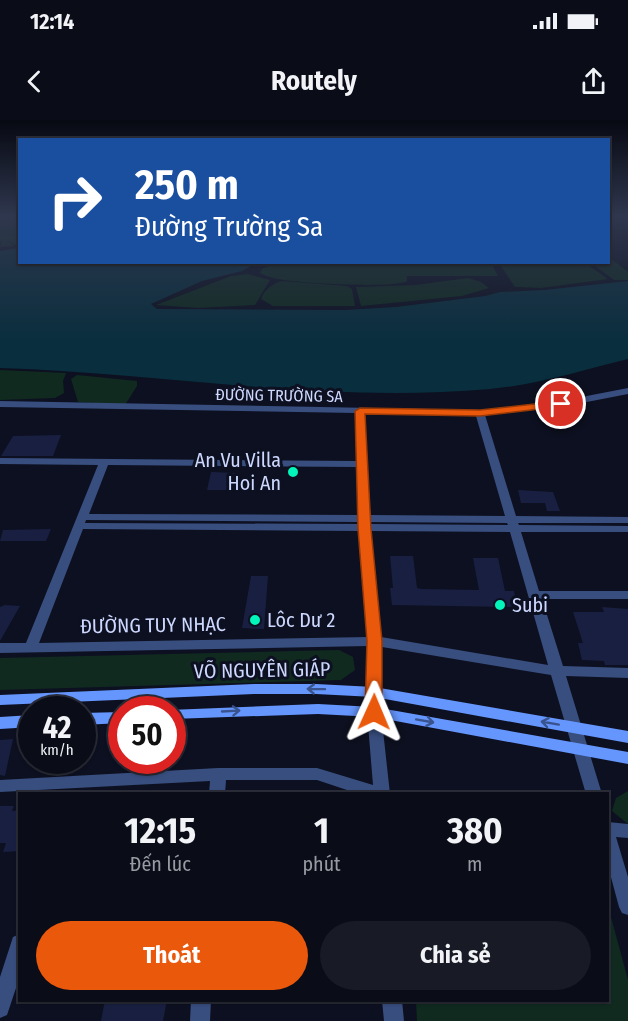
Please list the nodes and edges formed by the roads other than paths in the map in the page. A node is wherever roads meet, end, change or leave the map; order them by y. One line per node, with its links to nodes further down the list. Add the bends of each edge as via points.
1 (628, 391): 4 (street, ĐƯỜNG TRƯỜNG SA, via 561,404)
2 (0, 404): 3 (street, ĐƯỜNG TRƯỜNG SA)
3 (360, 411): 4 (street, ĐƯỜNG TRƯỜNG SA); 7 (street)
4 (480, 413): 11 (street)
5 (0, 461): 6 (street)
6 (103, 464): 7 (street); 9 (street)
7 (363, 464): 10 (street)
8 (628, 520): 11 (street)
9 (81, 521): 10 (street); 16 (street)
10 (364, 524): 11 (street); 15 (street)
11 (514, 525): 12 (street); 13 (street)
12 (628, 529)
13 (535, 595): 14 (street); 18 (street)
14 (628, 595)
15 (375, 641): 16 (street, ĐƯỜNG TUY NHẠC); 18 (street, ĐƯỜNG TUY NHẠC); 20 (street)
16 (31, 647): 17 (street, ĐƯỜNG TUY NHẠC)
17 (0, 648)
18 (557, 671): 19 (street, ĐƯỜNG TUY NHẠC); 26 (street)
19 (628, 673)
20 (374, 692): 21 (main road, VÕ NGUYÊN GIÁP, one-way to 21, via 254,689); 22 (main road); 26 (main road, VÕ NGUYÊN GIÁP, one-way to 20)
21 (0, 700)
22 (374, 712): 23 (main road, VÕ NGUYÊN GIÁP, one-way to 22, via 318,709); 28 (main road, VÕ NGUYÊN GIÁP, one-way to 28); 35 (street)
23 (186, 714)
24 (18, 722): 25 (main road)
25 (0, 723)
26 (574, 727): 27 (main road, VÕ NGUYÊN GIÁP); 28 (street)
27 (628, 737)
28 (581, 749): 29 (main road, VÕ NGUYÊN GIÁP); 36 (street)
29 (628, 758)
30 (219, 774): 32 (street); 33 (street); 34 (street, via 317,774)
31 (0, 786): 32 (street)
32 (66, 787)
33 (217, 792)
34 (376, 792)
35 (382, 792)
36 (593, 792)
37 (609, 829): 38 (street)
38 (628, 831)
39 (609, 841): 40 (street)
40 (628, 907)
41 (18, 950): 44 (street)
42 (201, 1002): 45 (street)
43 (392, 1002): 46 (street)
44 (0, 1008)
45 (200, 1021)
46 (394, 1021)

